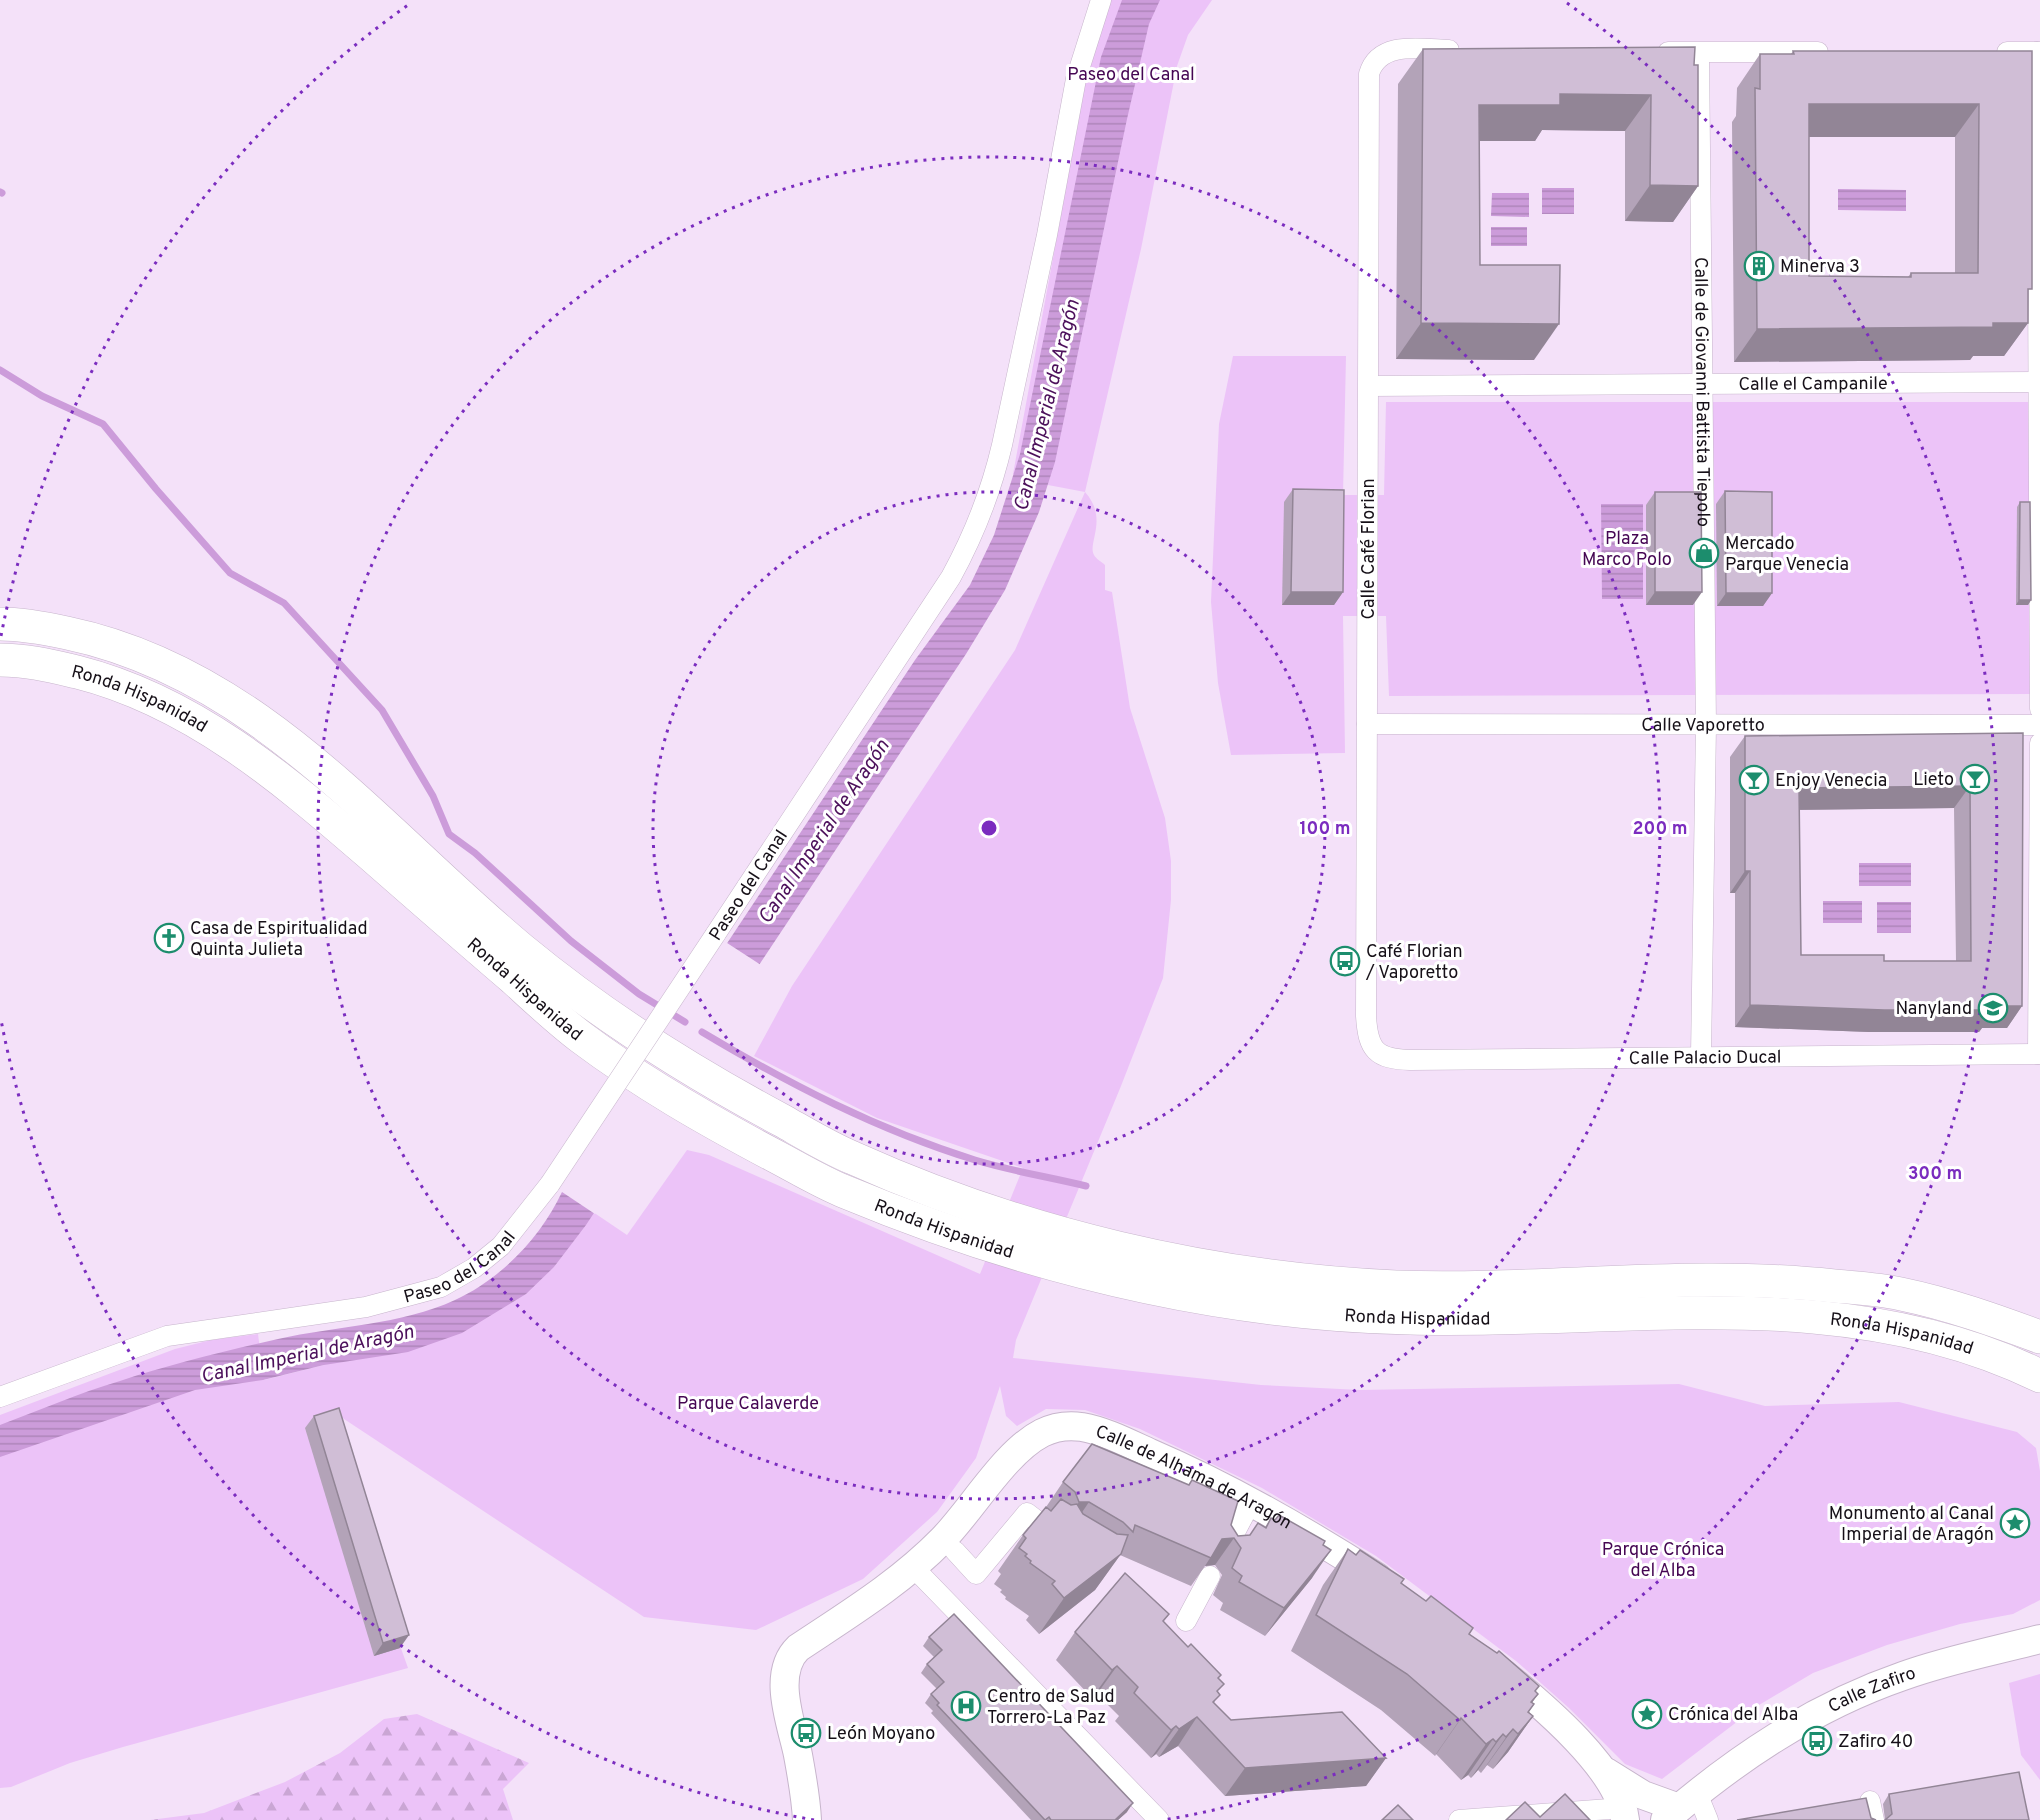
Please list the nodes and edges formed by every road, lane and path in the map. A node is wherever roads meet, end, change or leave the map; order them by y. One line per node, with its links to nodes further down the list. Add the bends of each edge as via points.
1 (1101, 0): 23 (street, Paseo del Canal, bridge, via 1076,79 1005,433 980,517 951,577 550,1184 501,1246 441,1287 366,1307 166,1336)
2 (1470, 50): 10 (street, Calle Café Florian, via 1398,49 1385,52 1372,64)
3 (1647, 52): 4 (street)
4 (1699, 52): 5 (street); 8 (street, Calle de Giovanni Battista Tiepolo)
5 (1841, 52)
6 (1982, 52): 7 (street)
7 (2039, 52): 9 (street)
8 (1704, 382): 9 (street, Calle el Campanile); 10 (street, Calle el Campanile); 15 (street, Calle de Giovanni Battista Tiepolo)
9 (2039, 382): 13 (street)
10 (1369, 386): 14 (street, Calle Café Florian)
11 (0, 624): 21 (highway, Ronda Hispanidad, via 23,624 108,642 169,665 257,717 333,778 522,950 674,1060 851,1158 960,1200 1097,1244 1308,1280 1398,1287 1700,1280 1807,1283 1897,1293 1979,1314)
12 (0, 660): 22 (highway, Ronda Hispanidad, via 43,664 99,678 156,699 232,743 315,806 579,1036 634,1074 713,1123 839,1189 954,1233 1083,1273 1182,1296 1305,1313 1511,1320 1726,1311 1794,1313 1921,1333 1986,1352)
13 (2040, 709)
14 (1367, 724): 15 (street, Calle Vaporetto); 18 (street, Calle Café Florian, via 1366,1016 1367,1035)
15 (1706, 725): 16 (street, Calle Vaporetto); 20 (street, Calle de Giovanni Battista Tiepolo)
16 (2040, 725)
17 (2040, 743): 19 (street)
18 (1375, 1050): 20 (street, Calle Palacio Ducal, via 1388,1058 1410,1060)
19 (2039, 1054): 20 (street, Calle Palacio Ducal)
20 (1701, 1056)
21 (2040, 1337)
22 (2040, 1376)
23 (0, 1397)
24 (1244, 1515): 27 (street)
25 (1048, 1528): 26 (street, via 1027,1513 976,1574)
26 (955, 1551)
27 (1224, 1553)
28 (913, 1567): 30 (street, Calle de Alhama de Aragón, via 950,1531 1017,1451 1044,1432 1071,1426 1101,1432 1222,1486); 37 (street, Calle de Alhama de Aragón, via 866,1604 798,1648 791,1657 785,1690); 38 (street)
29 (1210, 1576): 31 (street)
30 (1402, 1593)
31 (1186, 1621)
32 (2040, 1639): 35 (street, Calle Zafiro, via 1903,1676 1848,1698 1760,1746)
33 (1487, 1659): 34 (street, via 1553,1718)
34 (1599, 1767): 35 (street, via 1632,1789); 36 (street)
35 (1680, 1807): 40 (street)
36 (1624, 1814): 39 (street)
37 (807, 1820)
38 (1159, 1820)
39 (1460, 1820)
40 (1708, 1820)

